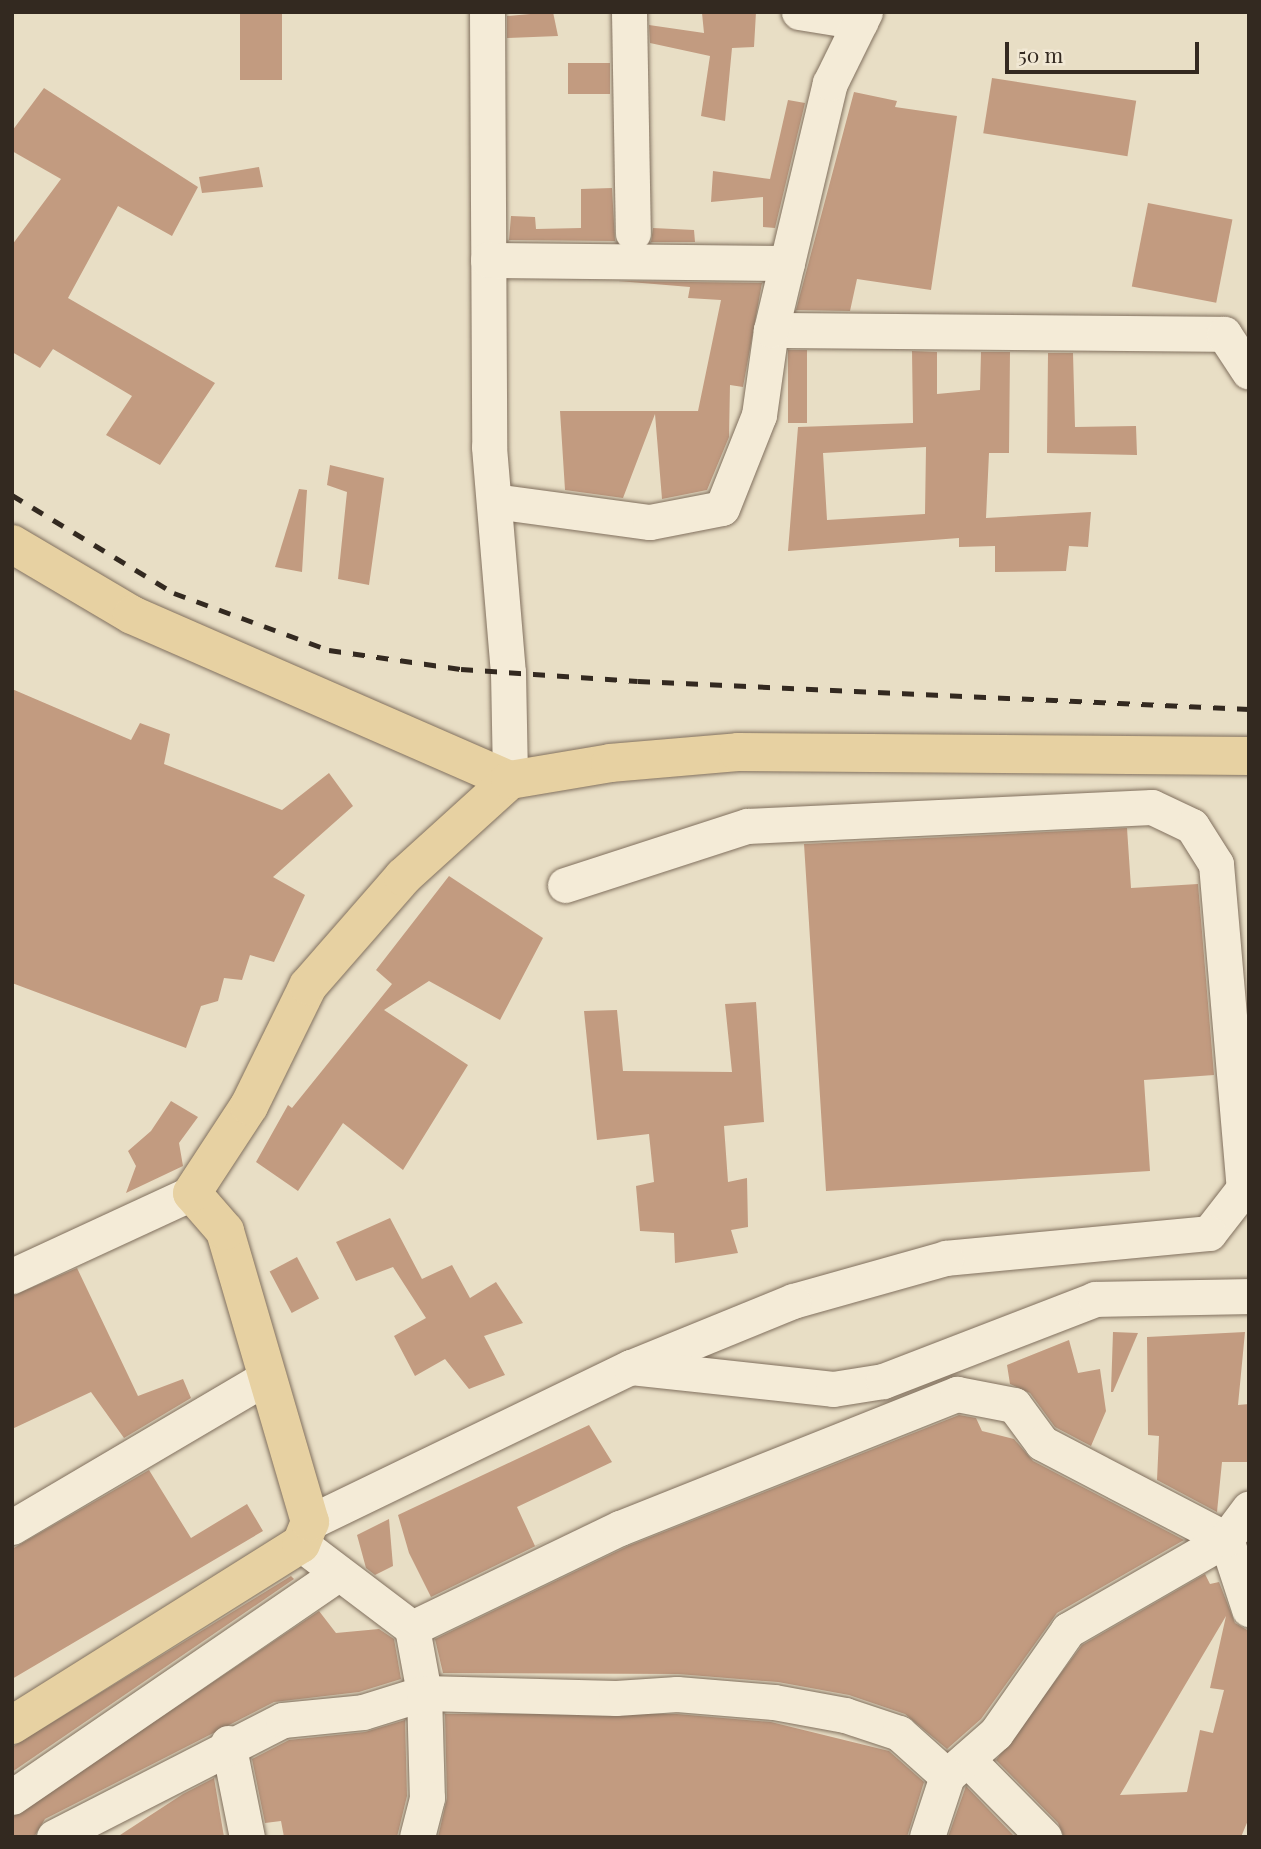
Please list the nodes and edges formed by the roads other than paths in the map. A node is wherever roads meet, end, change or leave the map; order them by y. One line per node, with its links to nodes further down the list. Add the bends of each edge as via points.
1 (487, 12): 6 (street)
2 (629, 12): 5 (street)
3 (799, 12): 4 (street)
4 (862, 17): 7 (street, via 830,83)
5 (633, 233)
6 (488, 260): 7 (street); 10 (street)
7 (787, 262): 8 (street)
8 (771, 330): 9 (street, via 1224,334); 10 (street, via 759,415 722,508 650,522)
9 (1249, 372)
10 (494, 501): 13 (street)
11 (12, 544): 13 (main road, via 132,615)
12 (1249, 757): 13 (main road, via 738,752 610,763)
13 (510, 780): 15 (main road, via 403,877 308,986 249,1106)
14 (565, 886): 18 (street, via 747,827 1152,807 1192,826 1216,864 1244,1188 1209,1233 946,1258 793,1301)
15 (192, 1193): 16 (street); 19 (main road, via 225,1231)
16 (12, 1276)
17 (1249, 1296): 18 (street, via 1095,1299 883,1381 833,1389)
18 (631, 1367): 22 (street)
19 (268, 1376): 21 (street); 22 (main road)
20 (1249, 1509): 23 (street)
21 (12, 1527)
22 (305, 1533): 24 (street); 28 (main road)
23 (1226, 1539): 25 (street); 26 (street, via 1042,1443 1014,1405 957,1394 620,1528); 30 (street, via 1068,1630 996,1732)
24 (339, 1573): 26 (street); 31 (street)
25 (1249, 1609)
26 (412, 1628): 27 (street)
27 (424, 1693): 29 (street, via 363,1712 283,1720); 30 (street, via 616,1699 677,1694 774,1702 845,1715 899,1733); 34 (street, via 427,1798)
28 (12, 1725)
29 (228, 1744): 32 (street); 33 (street)
30 (957, 1768): 35 (street); 36 (street)
31 (12, 1797)
32 (54, 1837)
33 (247, 1837)
34 (417, 1837)
35 (927, 1837)
36 (1044, 1837)

